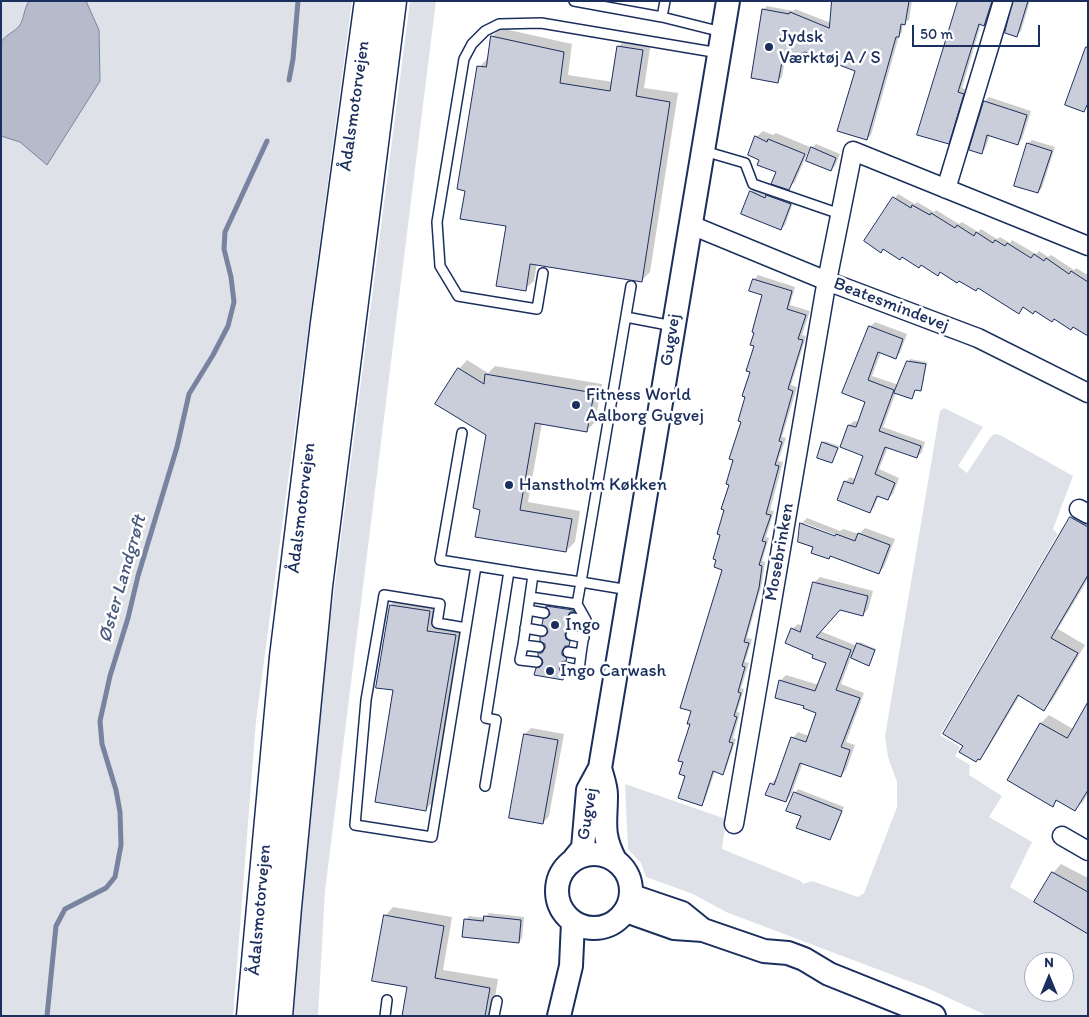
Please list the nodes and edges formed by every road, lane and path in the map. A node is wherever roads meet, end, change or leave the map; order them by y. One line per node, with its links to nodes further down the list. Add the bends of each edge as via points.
1 (369, 1): 56 (highway, Ådalsmotorvejen, via 284,657)
2 (392, 1): 57 (highway, Ådalsmotorvejen, via 318,586)
3 (574, 1): 7 (lane)
4 (665, 1): 7 (lane)
5 (728, 1): 8 (street, Gugvej)
6 (1003, 1): 10 (street)
7 (662, 17): 8 (lane)
8 (721, 43): 9 (street, Gugvej); 14 (lane, via 541,23 499,24 485,31 472,44 464,59 437,222 440,266 458,296 537,309)
9 (703, 151): 11 (lane, via 745,163 753,184); 12 (street, Gugvej)
10 (946, 189): 11 (street, Mosebrinken, via 853,151); 13 (street)
11 (840, 214): 15 (street, Mosebrinken)
12 (690, 225): 15 (street, Beatesmindevej); 18 (street, Gugvej)
13 (1088, 246)
14 (543, 273)
15 (827, 281): 19 (street, Beatesmindevej, via 978,338); 45 (street, Mosebrinken)
16 (631, 286): 17 (lane)
17 (626, 317): 18 (lane); 24 (lane)
18 (673, 326): 25 (street, Gugvej)
19 (1088, 393)
20 (462, 433): 21 (lane, via 440,560)
21 (476, 566): 22 (lane); 32 (lane)
22 (509, 571): 23 (lane); 44 (lane, via 486,718 496,720)
23 (533, 575): 24 (lane); 26 (lane)
24 (581, 582): 25 (lane); 27 (lane)
25 (629, 590): 43 (street, Gugvej)
26 (530, 597): 27 (lane); 28 (lane)
27 (577, 604): 31 (lane)
28 (528, 610): 29 (lane); 33 (lane)
29 (544, 613)
30 (573, 618): 31 (lane)
31 (586, 620): 36 (lane)
32 (466, 628): 32 (lane, via 432,837 355,825 366,700 384,595 440,604 437,623)
33 (525, 628): 34 (lane); 37 (lane)
34 (542, 631)
35 (571, 635): 36 (lane)
36 (584, 638): 40 (lane)
37 (522, 644): 38 (lane); 41 (lane, via 520,660)
38 (539, 647)
39 (568, 652): 40 (lane)
40 (581, 654): 42 (lane, via 579,670)
41 (537, 662)
42 (565, 668)
43 (600, 768): 48 (street, Gugvej, via 588,790 582,848); 49 (street, Gugvej, via 606,793 605,837)
44 (485, 786)
45 (734, 824)
46 (1062, 836): 47 (street)
47 (1088, 851)
48 (574, 859): 49 (street, via 602,854); 51 (street, via 560,875 557,885 562,910)
49 (616, 860): 50 (street, via 629,876)
50 (629, 903): 52 (street, via 615,922); 61 (street, via 682,914 703,930 764,951 788,953 829,974)
51 (573, 922): 52 (street); 53 (street)
52 (596, 929): 53 (street)
53 (571, 966): 60 (street)
54 (387, 1000): 58 (lane)
55 (497, 1000): 59 (lane)
56 (251, 1016)
57 (278, 1016)
58 (385, 1016)
59 (494, 1016)
60 (559, 1016)
61 (934, 1016)

